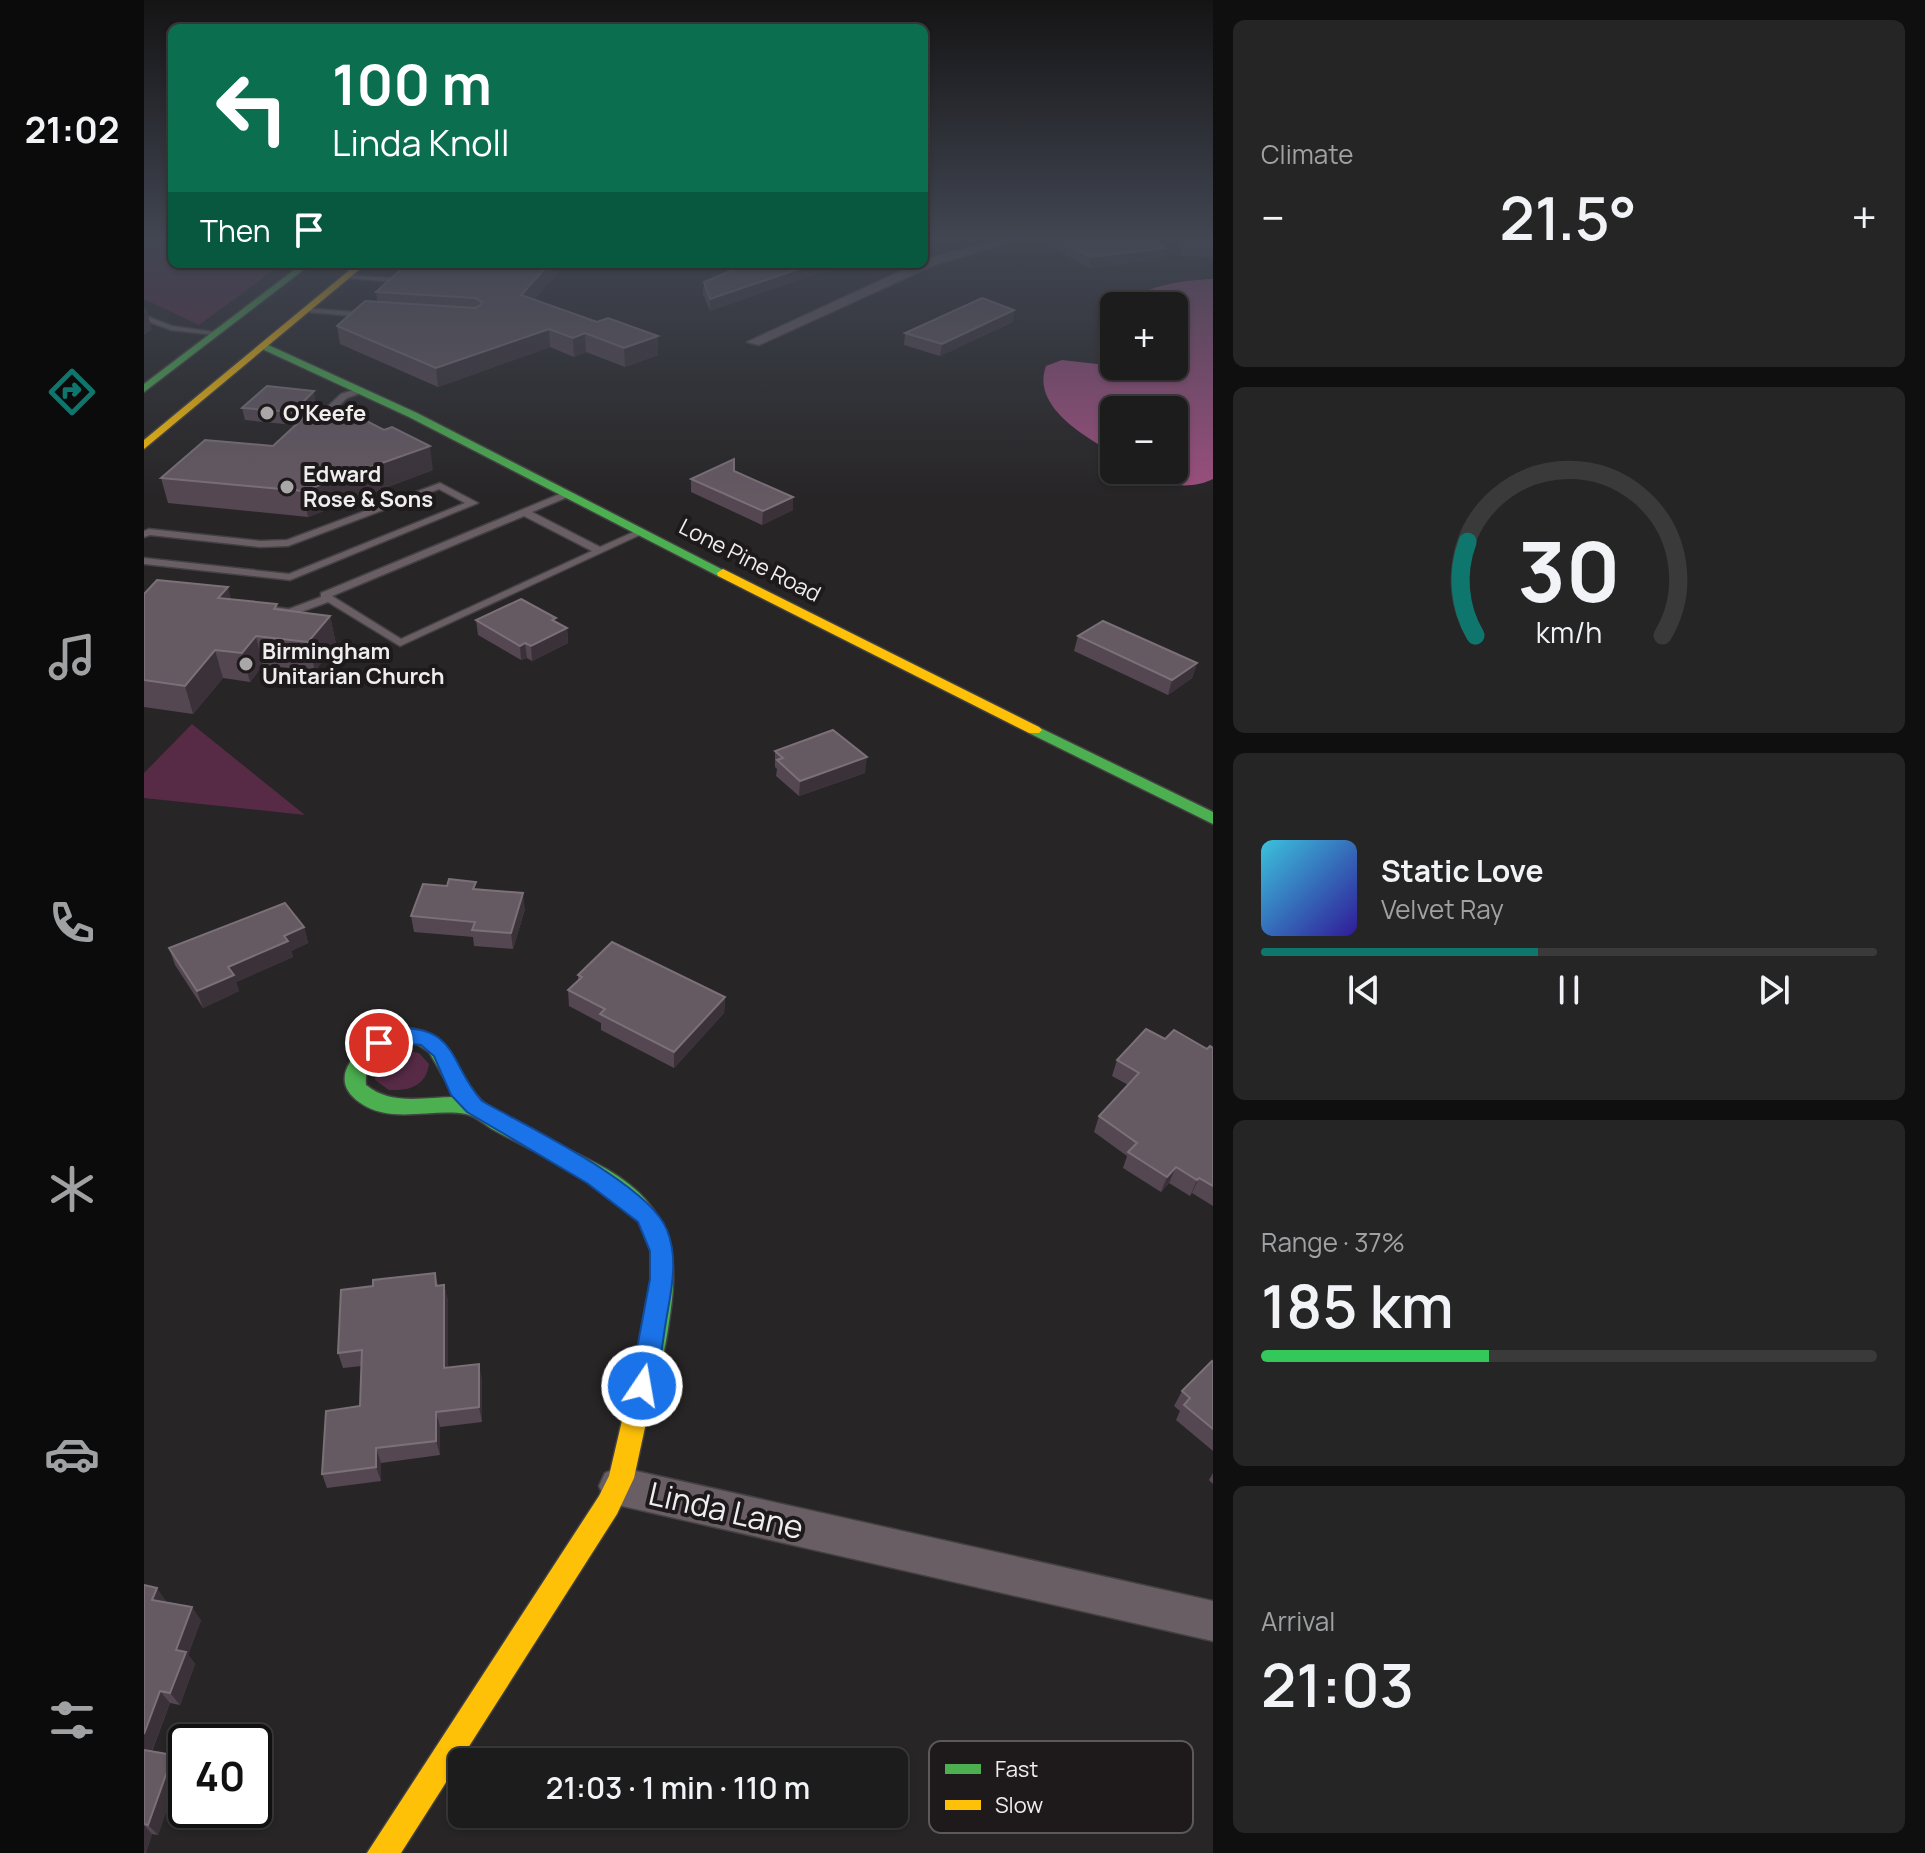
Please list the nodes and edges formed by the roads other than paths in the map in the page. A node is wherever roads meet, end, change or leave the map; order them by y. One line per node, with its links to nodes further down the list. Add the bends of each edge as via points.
1 (165, 325): 5 (lane)
2 (225, 325): 5 (street)
3 (288, 325): 7 (street)
4 (791, 325): 6 (street)
5 (222, 328): 7 (street, Lone Pine Road); 8 (street)
6 (754, 342)
7 (263, 346): 9 (street, Lone Pine Road); 11 (street)
8 (144, 389)
9 (360, 390): 10 (lane, via 344,396); 12 (street, Lone Pine Road)
10 (306, 433)
11 (144, 446)
12 (567, 494): 13 (lane); 14 (street, Lone Pine Road)
13 (524, 512): 16 (lane); 18 (lane, via 325,595)
14 (641, 532): 16 (lane); 20 (street, Lone Pine Road)
15 (145, 535): 17 (lane, via 279,544 440,486 473,503 290,577)
16 (599, 551): 18 (lane, via 400,643)
17 (144, 561)
18 (329, 598): 19 (lane, via 290,612)
19 (261, 609)
20 (1213, 819)
21 (475, 1107): 21 (street, via 459,1089 443,1051 414,1035 379,1043 354,1075 355,1087 376,1103); 22 (street, via 625,1197 657,1231 662,1279)
22 (618, 1486): 23 (street, Linda Lane); 24 (street, Linda Lane)
23 (1213, 1621)
24 (383, 1853)

